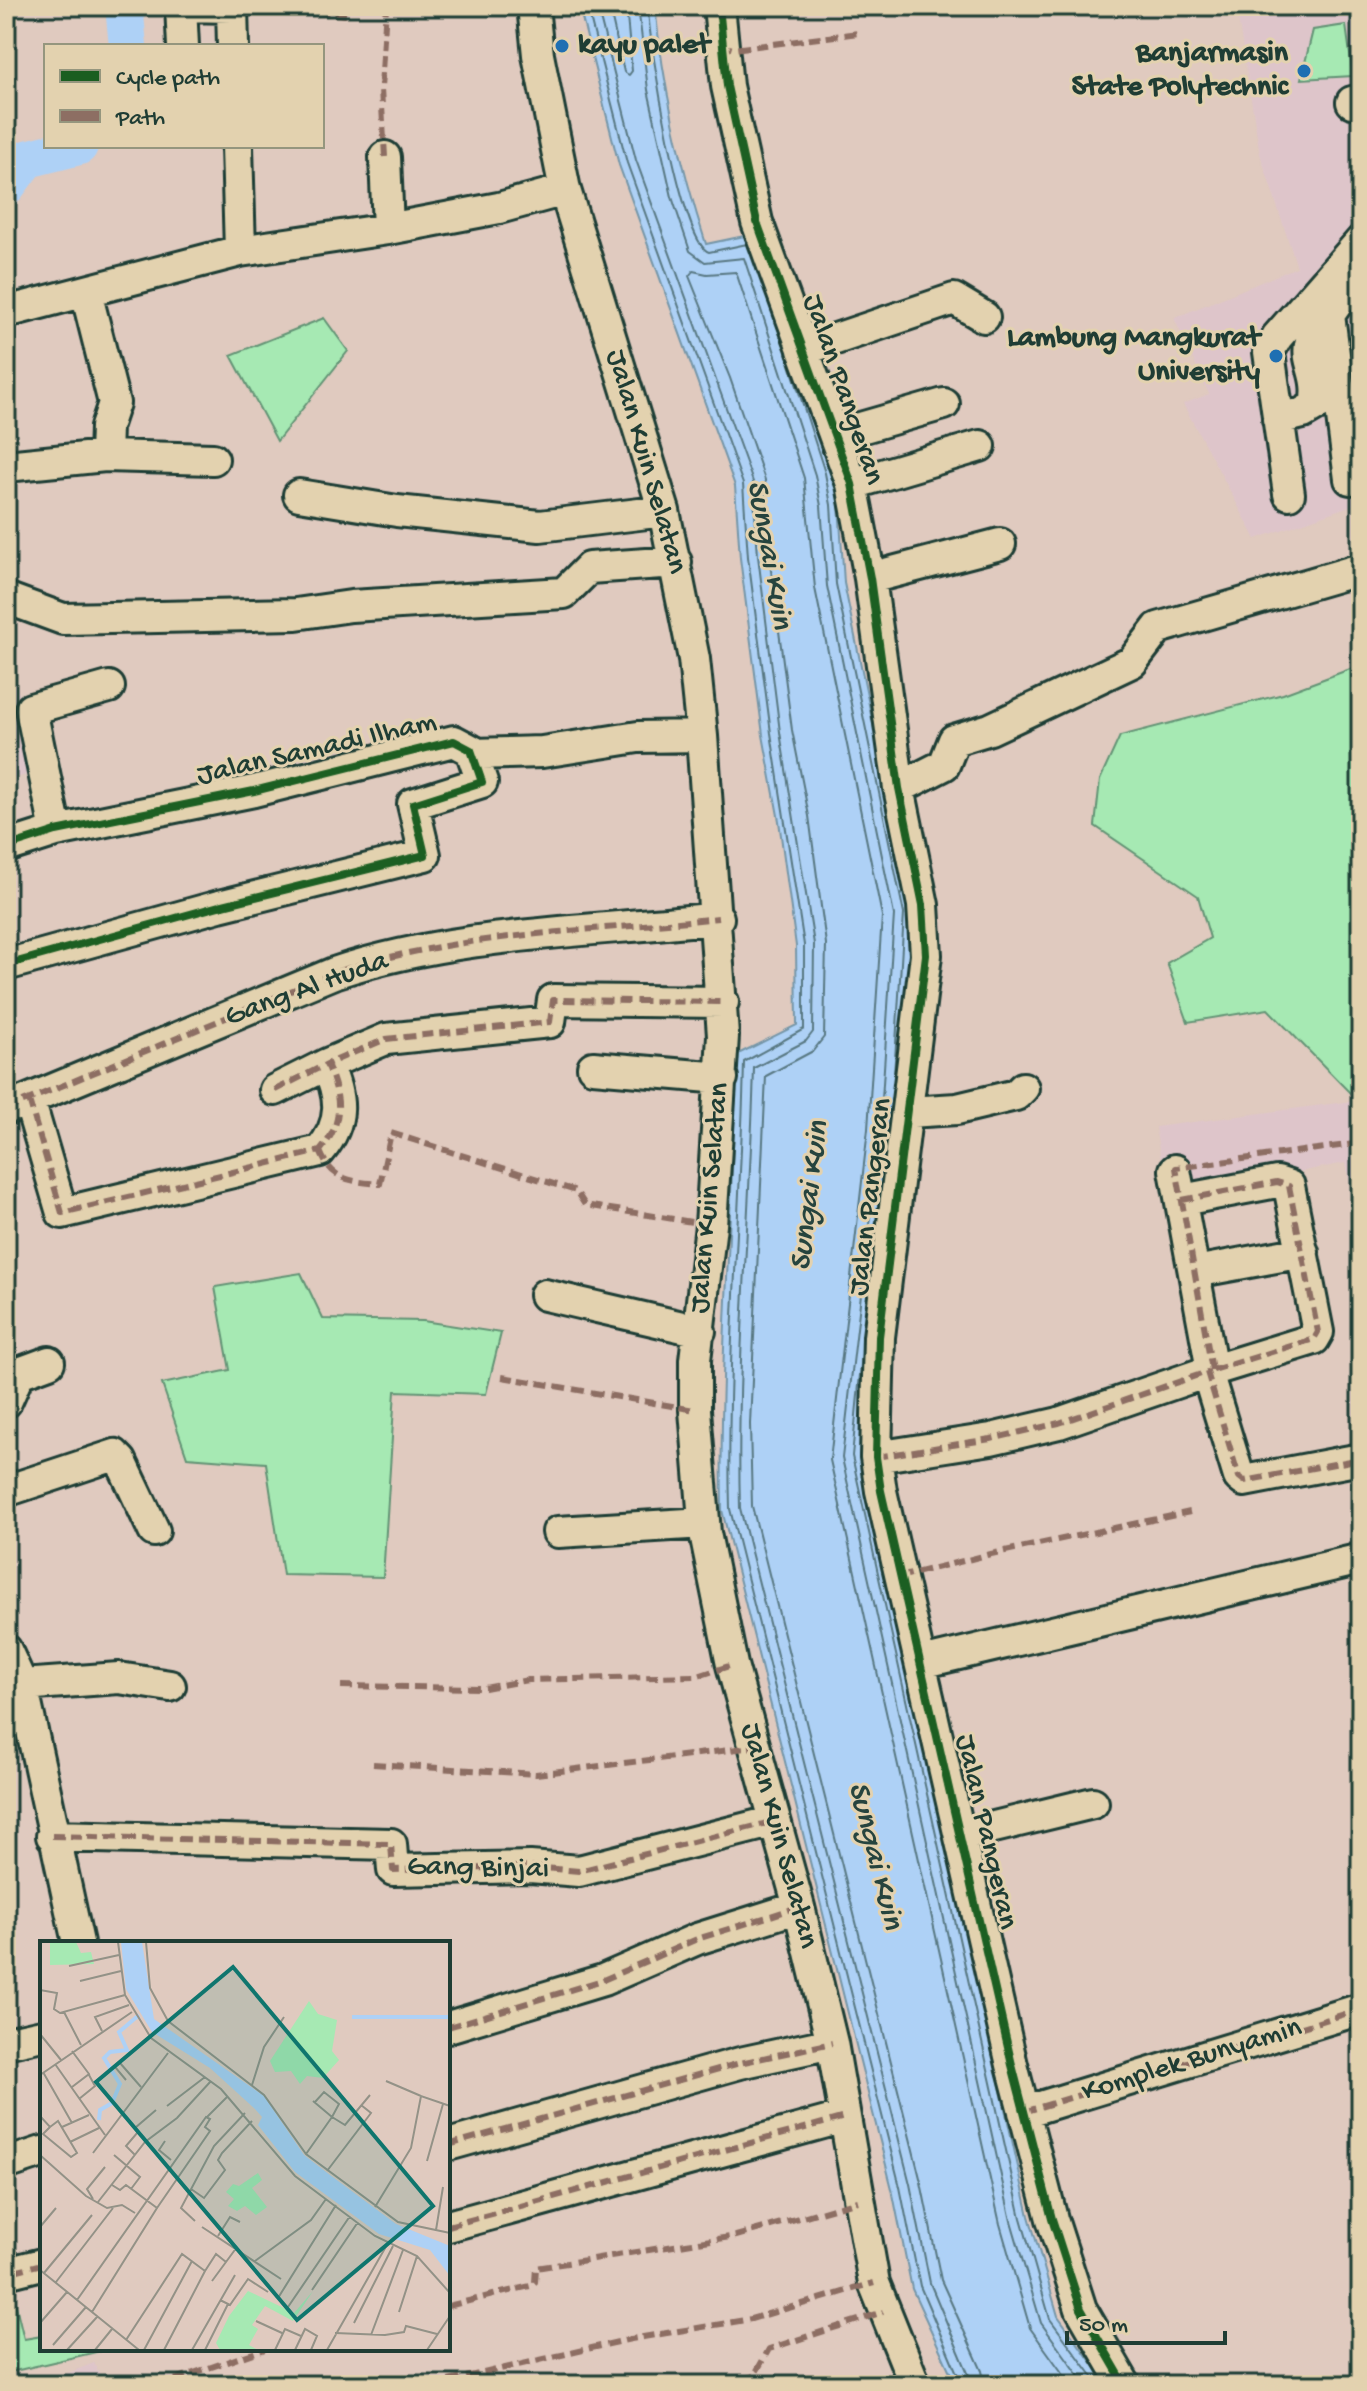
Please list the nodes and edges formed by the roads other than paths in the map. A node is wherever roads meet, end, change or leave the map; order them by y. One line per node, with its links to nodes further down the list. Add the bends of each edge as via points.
1 (533, 6): 7 (street, Jalan Kuin Selatan)
2 (719, 6): 15 (street, Jalan Pangeran, via 727,86 754,209)
3 (183, 44): 4 (street, via 181,6 232,7)
4 (233, 44)
5 (237, 148): 9 (street)
6 (385, 157): 8 (street)
7 (565, 190): 8 (street); 27 (street, Jalan Kuin Selatan)
8 (388, 229): 9 (street)
9 (240, 251): 11 (street)
10 (1358, 257): 13 (street); 17 (street, via 1277,337 1269,352)
11 (86, 292): 12 (street); 20 (street, via 114,403)
12 (6, 312)
13 (1329, 315): 17 (street, via 1308,342 1318,389 1315,406); 23 (street)
14 (984, 317): 15 (street, via 954,299)
15 (803, 350): 18 (street, Jalan Pangeran)
16 (944, 404): 18 (street)
17 (1278, 419): 25 (street)
18 (836, 435): 24 (street, Jalan Pangeran)
19 (980, 446): 24 (street)
20 (105, 456): 21 (street); 22 (street)
21 (213, 459)
22 (6, 466)
23 (1350, 479)
24 (852, 484): 31 (street, Jalan Pangeran)
25 (1289, 494)
26 (299, 495): 27 (street, via 540,526)
27 (664, 511): 29 (street, Jalan Kuin Selatan)
28 (1000, 544): 31 (street)
29 (676, 562): 32 (street, via 589,568 564,593 296,614 63,619); 34 (street, Jalan Kuin Selatan)
30 (1361, 569): 36 (street, via 1158,628 1132,662 990,729 954,740 944,765)
31 (870, 578): 36 (street, Jalan Pangeran)
32 (6, 598)
33 (109, 687): 37 (street, via 31,709)
34 (702, 736): 35 (street); 39 (street, Jalan Kuin Selatan)
35 (472, 754): 37 (street, Jalan Samadi Ilham, via 454,741 254,791); 40 (street, Jalan Samadi Ilham, via 482,782 413,804 425,855)
36 (899, 788): 48 (street, Jalan Pangeran, via 923,905 926,955)
37 (56, 831): 38 (street, Jalan Samadi Ilham)
38 (6, 847)
39 (718, 918): 41 (street, Jalan Kuin Selatan); 47 (street, Gang Al Huda, via 483,940 375,959)
40 (6, 965)
41 (723, 1002): 42 (street, via 553,1000 550,1022 386,1039); 44 (street, Jalan Kuin Selatan)
42 (327, 1064): 46 (street); 47 (street, via 340,1094 329,1141 320,1151 62,1213)
43 (593, 1067): 44 (street)
44 (722, 1078): 54 (street, Jalan Kuin Selatan)
45 (1023, 1088): 48 (street, via 1016,1095 957,1109)
46 (275, 1090)
47 (17, 1105)
48 (908, 1112): 58 (street, Jalan Pangeran, via 879,1337)
49 (1175, 1170): 50 (street)
50 (1182, 1200): 51 (street, via 1284,1183 1289,1186); 52 (street)
51 (1303, 1252): 52 (street); 56 (street, via 1316,1336)
52 (1195, 1272): 56 (street)
53 (545, 1295): 54 (street)
54 (700, 1331): 61 (street, Jalan Kuin Selatan, via 695,1410)
55 (49, 1362): 57 (street, via 19,1373)
56 (1210, 1371): 58 (street, via 1059,1423); 59 (street, via 1244,1481)
57 (6, 1402)
58 (876, 1457): 65 (street, Jalan Pangeran)
59 (1361, 1459)
60 (6, 1491): 62 (street, via 115,1455)
61 (704, 1523): 63 (street); 69 (street, Jalan Kuin Selatan, via 732,1665)
62 (154, 1531)
63 (558, 1532)
64 (1361, 1559): 65 (street)
65 (921, 1663): 70 (street, Jalan Pangeran)
66 (12, 1668): 67 (street); 71 (street)
67 (170, 1686)
68 (1093, 1803): 70 (street)
69 (775, 1821): 71 (street, Gang Binjai, via 579,1871 393,1870 391,1844); 72 (street, Jalan Kuin Selatan)
70 (961, 1835): 79 (street, Jalan Pangeran)
71 (52, 1836): 73 (street)
72 (799, 1907): 75 (street, via 686,1943 603,1980); 78 (street, Jalan Kuin Selatan)
73 (78, 1941)
74 (1361, 2009): 79 (street, Komplek Bunyamin)
75 (450, 2026)
76 (40, 2035): 77 (street)
77 (6, 2043)
78 (832, 2043): 80 (street, Jalan Kuin Selatan); 81 (street, via 740,2063)
79 (1024, 2112): 86 (street, Jalan Pangeran, via 1081,2309)
80 (845, 2117): 84 (street); 85 (street, Jalan Kuin Selatan, via 874,2283)
81 (450, 2144)
82 (40, 2153): 83 (street)
83 (6, 2164)
84 (450, 2225)
85 (915, 2385)
86 (1125, 2385)

